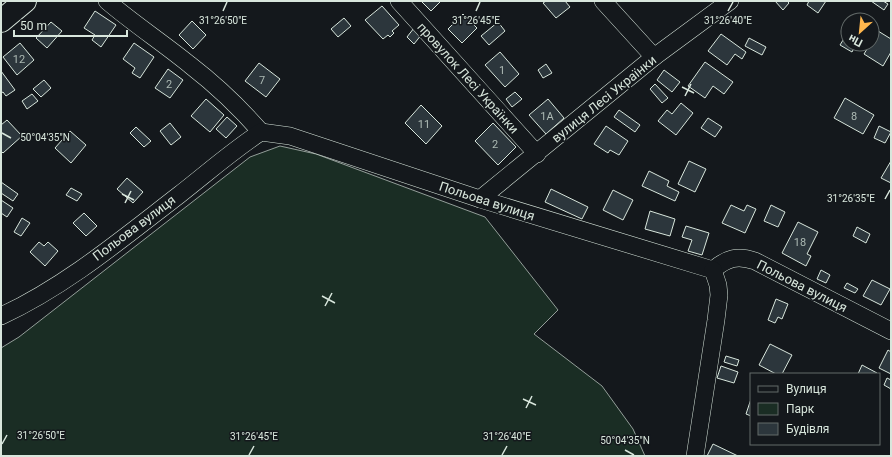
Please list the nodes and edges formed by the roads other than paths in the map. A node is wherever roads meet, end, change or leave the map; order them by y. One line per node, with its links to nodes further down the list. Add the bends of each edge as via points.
1 (25, 1): 6 (main road)
2 (107, 1): 8 (street, via 191,65)
3 (399, 1): 9 (street, провулок Лесі Українки)
4 (603, 1): 7 (street)
5 (730, 1): 7 (street, вулиця Лесі Українки)
6 (1, 21)
7 (654, 58): 9 (street, вулиця Лесі Українки)
8 (261, 132): 10 (street, Польова вулиця, via 290,136); 12 (street, Польова вулиця, via 98,256 46,291)
9 (537, 154): 10 (street, вулиця Лесі Українки)
10 (480, 199): 11 (street, Польова вулиця)
11 (713, 270): 13 (street, Польова вулиця, via 729,259 745,258 755,261); 14 (street, via 719,295)
12 (1, 316)
13 (891, 331)
14 (695, 456)

